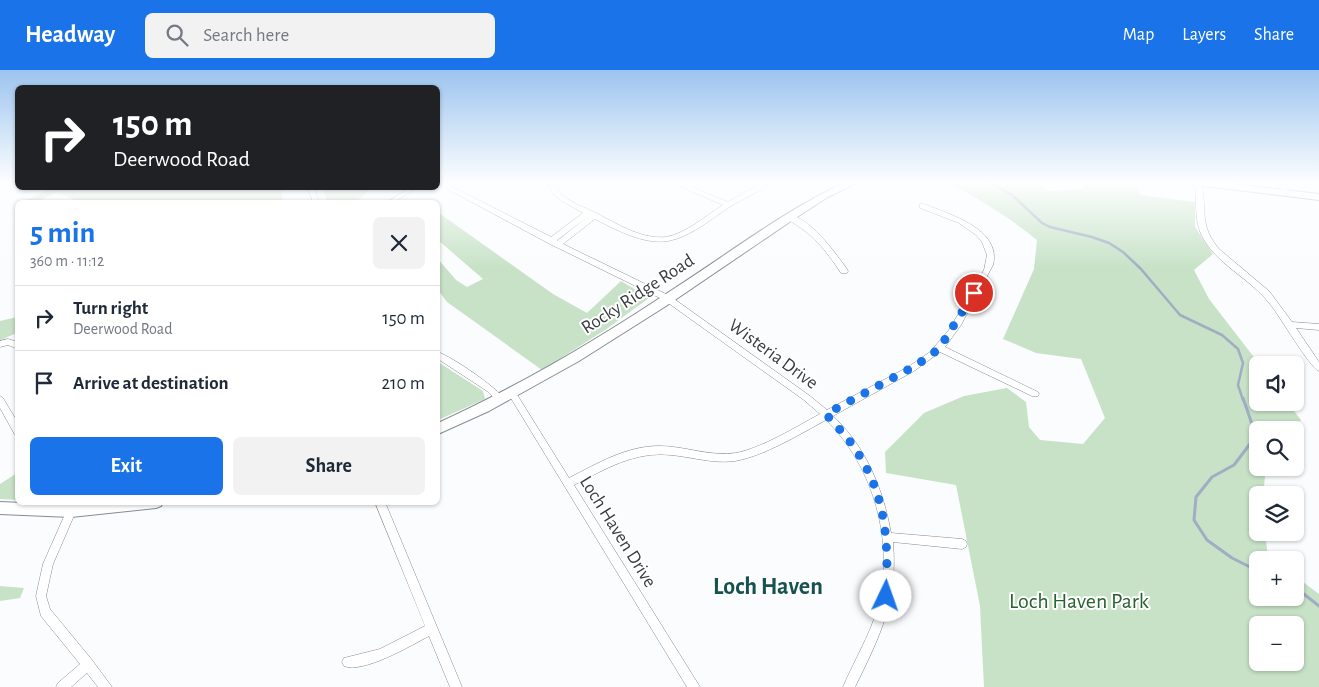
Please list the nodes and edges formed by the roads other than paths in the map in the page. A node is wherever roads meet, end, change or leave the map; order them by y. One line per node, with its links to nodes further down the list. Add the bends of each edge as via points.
1 (494, 211): 9 (street, Wisteria Drive)
2 (588, 211): 7 (street)
3 (719, 211): 7 (street, via 679,235 661,240 638,235)
4 (800, 211): 8 (main road, Rocky Ridge Road)
5 (935, 211): 16 (street, via 971,227 991,251 990,266)
6 (1200, 211): 12 (street, via 1207,240 1266,293)
7 (592, 213): 9 (street)
8 (790, 217): 10 (street, via 823,239); 11 (main road, Rocky Ridge Road)
9 (555, 242): 11 (street, Wisteria Drive)
10 (844, 271)
11 (667, 298): 19 (main road, Rocky Ridge Road, via 566,364); 23 (street, Wisteria Drive)
12 (1291, 325): 13 (street); 18 (street)
13 (1319, 326)
14 (0, 344): 15 (street)
15 (15, 345)
16 (939, 348): 20 (street); 23 (street, via 913,367)
17 (440, 356): 22 (street, via 490,389)
18 (1319, 368)
19 (513, 394): 22 (main road, Rocky Ridge Road); 26 (street, Loch Haven Drive)
20 (1035, 394)
21 (0, 400): 24 (street)
22 (501, 400): 25 (main road, Rocky Ridge Road)
23 (826, 414): 26 (street, via 744,455 710,457 661,450 635,452); 31 (street, Wisteria Drive, via 851,442 867,470 880,500)
24 (15, 427)
25 (440, 428)
26 (568, 483): 39 (street, Loch Haven Drive)
27 (103, 505): 29 (main road)
28 (381, 505): 33 (street)
29 (67, 507): 30 (main road); 35 (street, via 41,596 45,612)
30 (0, 508)
31 (887, 537): 32 (street); 40 (street, Wisteria Drive, via 886,596 870,644)
32 (962, 544)
33 (432, 628): 34 (street, via 374,658); 38 (street)
34 (348, 662)
35 (88, 664): 36 (street); 37 (street)
36 (62, 687)
37 (106, 687)
38 (456, 687)
39 (694, 687)
40 (849, 687)

